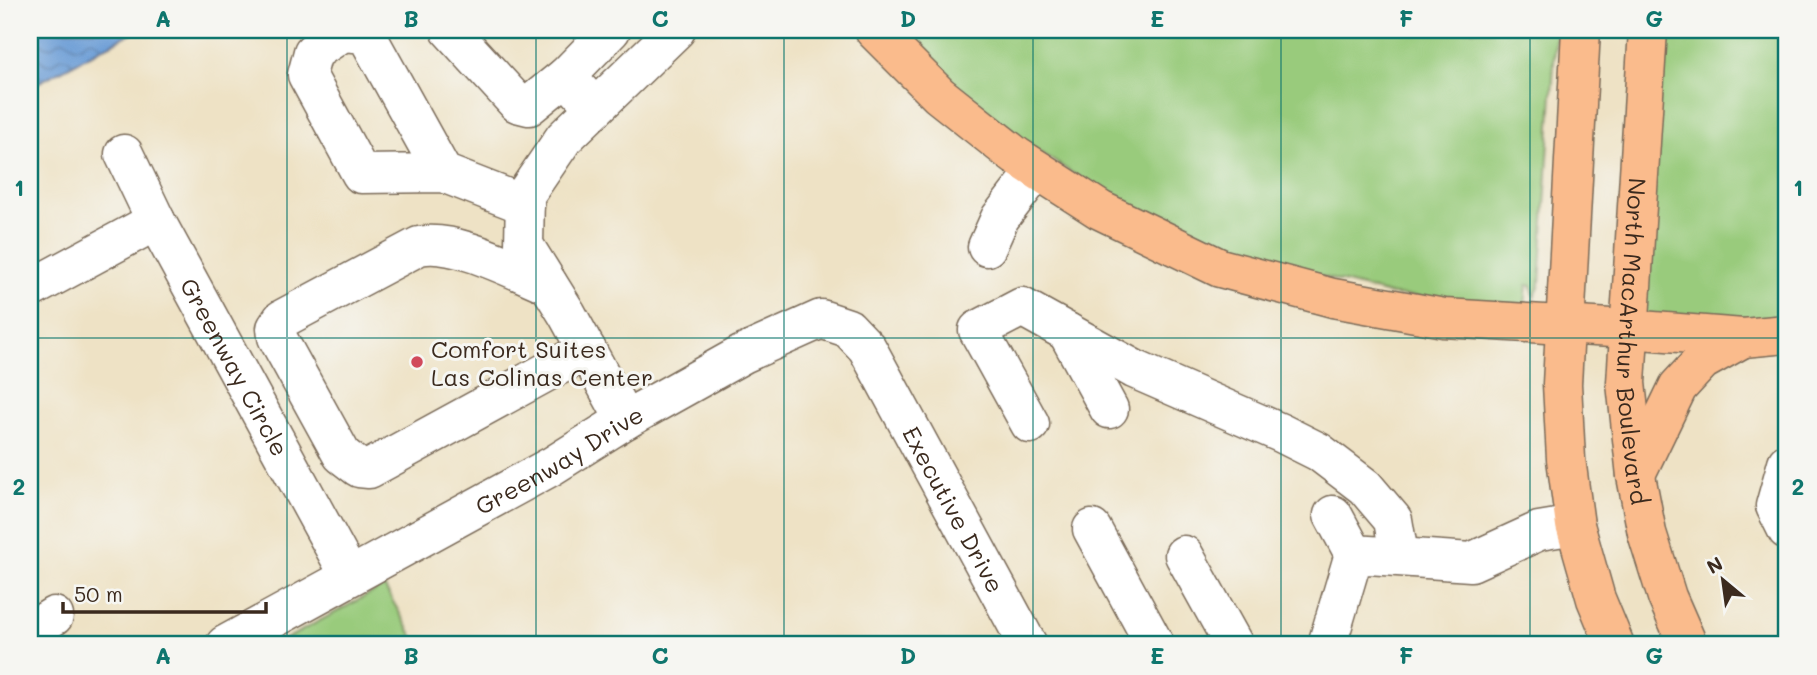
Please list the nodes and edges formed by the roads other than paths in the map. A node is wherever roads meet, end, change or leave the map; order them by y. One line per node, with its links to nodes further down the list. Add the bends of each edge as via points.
1 (450, 30): 7 (street, via 517,103 529,106)
2 (611, 30): 7 (street)
3 (676, 30): 8 (street)
4 (874, 30): 10 (main road, via 939,95)
5 (1581, 30): 17 (main road)
6 (1648, 30): 18 (main road, North MacArthur Boulevard)
7 (566, 76): 8 (street)
8 (595, 108): 12 (street, via 564,138 525,195)
9 (124, 154): 13 (street, Greenway Circle)
10 (1037, 170): 14 (street, via 1000,218); 17 (main road, via 1100,209 1220,268 1333,298 1444,318)
11 (443, 173): 12 (street)
12 (525, 205): 15 (street, via 524,245)
13 (156, 220): 16 (street); 36 (street, Greenway Circle)
14 (987, 247)
15 (548, 284): 22 (street); 22 (street, via 450,245 432,243 282,319 277,337 342,454 359,468 369,469)
16 (30, 289)
17 (1564, 326): 18 (main road); 30 (main road, via 1566,458)
18 (1628, 329): 21 (main road); 28 (main road, North MacArthur Boulevard, via 1626,383)
19 (1067, 332): 24 (street); 26 (street, via 1022,307 978,330); 35 (street, via 1134,369 1319,452 1365,487 1393,520)
20 (1787, 334): 21 (main road)
21 (1744, 338): 28 (main road, via 1702,361 1678,387)
22 (587, 350): 25 (street)
23 (879, 373): 25 (street, Greenway Drive, via 867,348 848,328 821,319 743,354); 38 (street, Executive Drive)
24 (1109, 409)
25 (625, 420): 36 (street, Greenway Drive, via 552,466)
26 (1030, 424)
27 (1787, 463): 32 (street, via 1775,506)
28 (1636, 476): 43 (main road, North MacArthur Boulevard, via 1647,533)
29 (1333, 515): 33 (street)
30 (1575, 525): 35 (street, via 1539,531 1471,562); 42 (main road)
31 (1092, 529): 39 (street)
32 (1787, 530)
33 (1354, 554): 35 (street); 41 (street)
34 (1184, 555): 40 (street)
35 (1399, 555)
36 (349, 575): 37 (street, Greenway Drive)
37 (225, 645)
38 (1028, 645)
39 (1155, 645)
40 (1234, 645)
41 (1327, 645)
42 (1615, 645)
43 (1688, 645)

